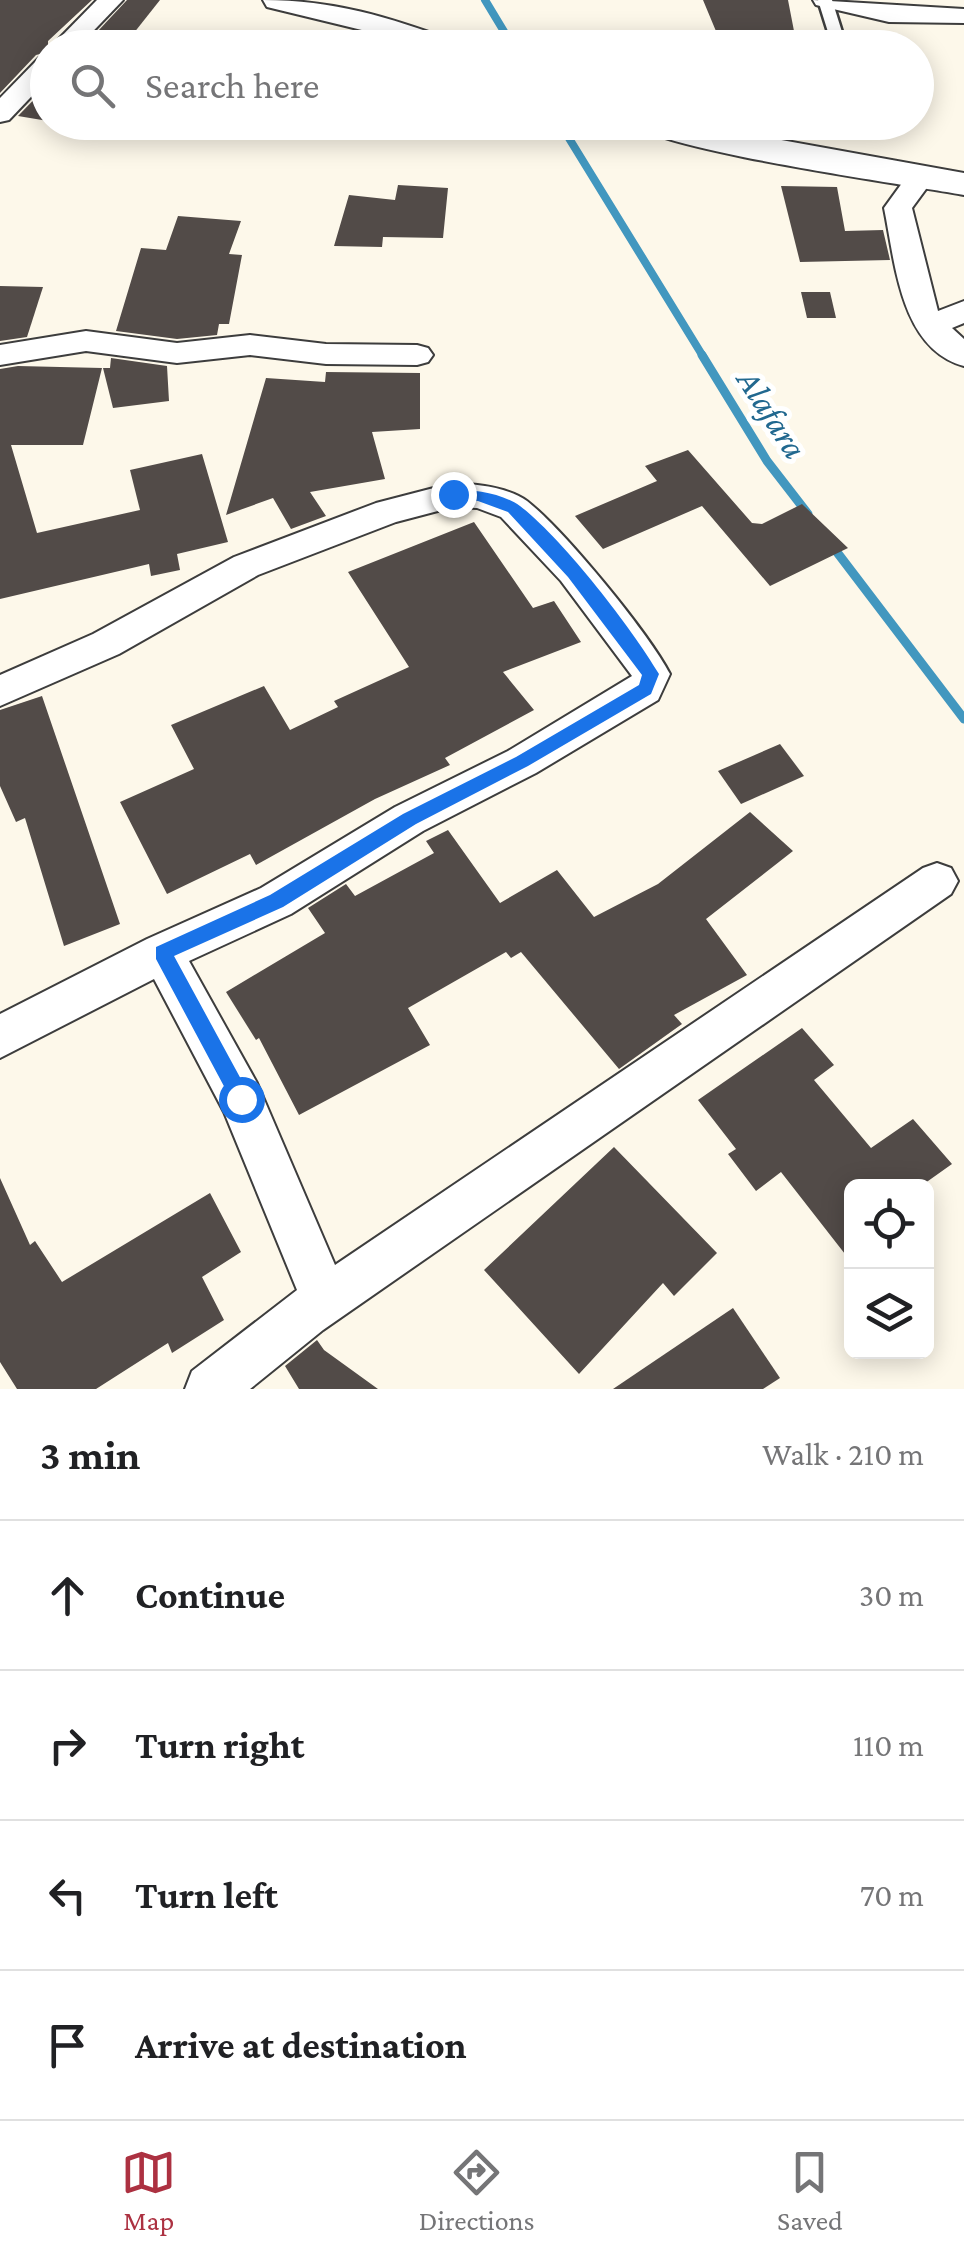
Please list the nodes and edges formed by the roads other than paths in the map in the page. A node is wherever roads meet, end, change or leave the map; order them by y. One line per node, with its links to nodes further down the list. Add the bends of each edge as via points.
1 (111, 0): 5 (street)
2 (278, 0): 6 (street)
3 (825, 0): 4 (street, via 889,16); 7 (lane)
4 (964, 16)
5 (80, 30)
6 (395, 30)
7 (834, 30)
8 (30, 82): 9 (street)
9 (0, 114)
10 (718, 140): 11 (street)
11 (923, 174): 12 (street); 14 (street, via 898,208)
12 (964, 184)
13 (964, 311): 14 (street)
14 (930, 326): 17 (street)
15 (0, 355): 16 (street, via 86,341 176,352 250,345)
16 (417, 355)
17 (964, 356)
18 (0, 691): 20 (street, via 106,644 246,566 453,494 513,508 573,572 651,674 645,689 522,762 410,819 276,901)
19 (937, 881): 22 (street)
20 (162, 953): 21 (street); 22 (street, via 241,1099)
21 (2, 1028)
22 (325, 1300): 23 (street)
23 (210, 1389)

